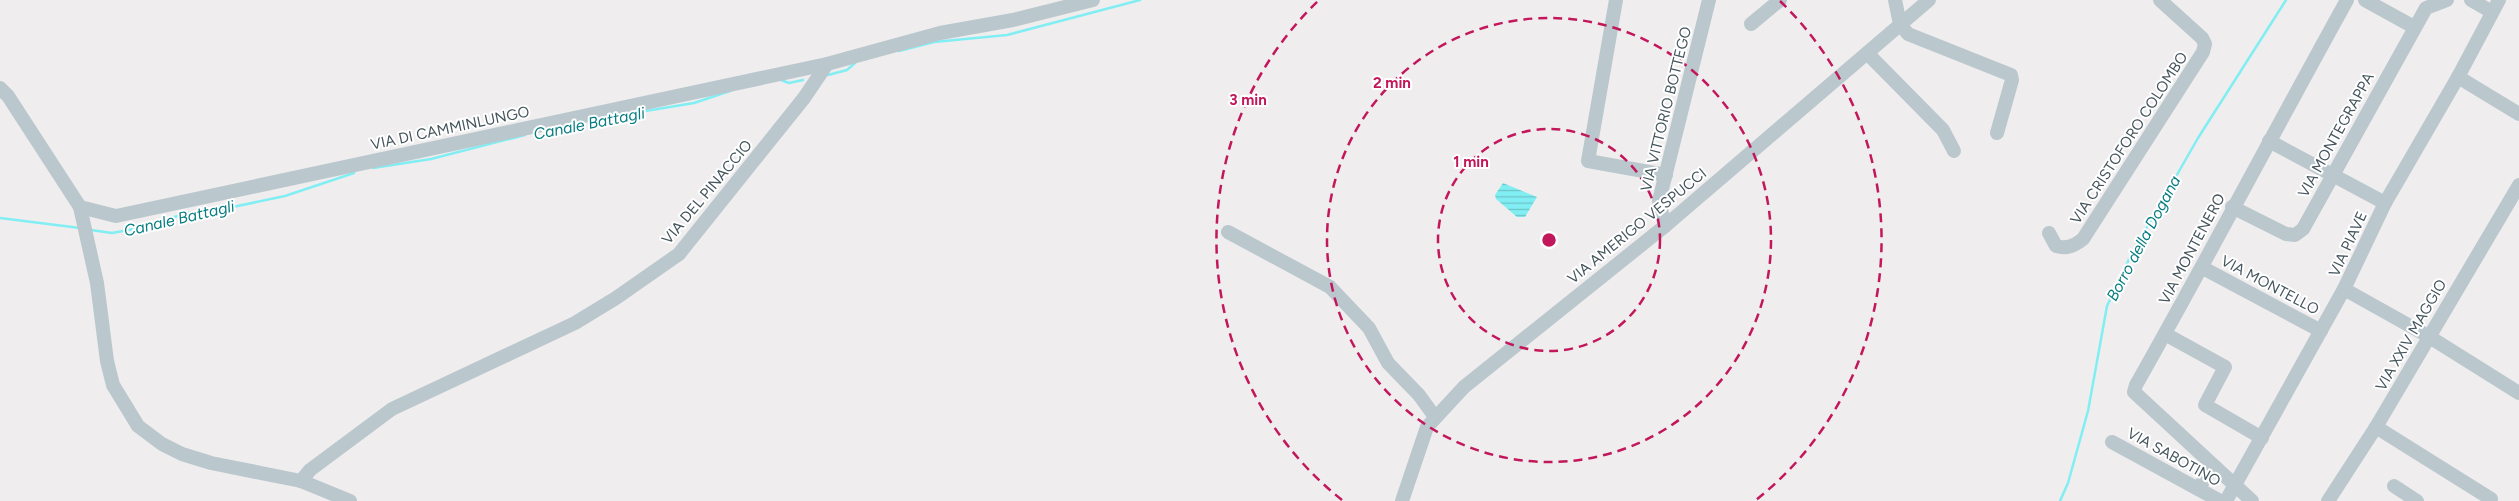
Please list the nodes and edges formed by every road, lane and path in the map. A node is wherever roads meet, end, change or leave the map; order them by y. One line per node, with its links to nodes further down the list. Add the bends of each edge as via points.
1 (1094, 0): 17 (street, via 1013,20 940,33)
2 (1616, 0): 25 (street, via 1588,160)
3 (1710, 0): 25 (street, VIA VITTORIO BOTTEGO)
4 (1780, 0): 13 (street)
5 (1896, 0): 14 (street)
6 (1929, 0): 14 (street, VIA AMERIGO VESPUCCI)
7 (2160, 0): 32 (street, VIA CRISTOFORO COLOMBO, via 2202,38 2205,44 2203,52 2083,239 2063,248 2056,246)
8 (2347, 0): 22 (street, VIA MONTENERO)
9 (2365, 0): 15 (street)
10 (2447, 0): 15 (street, VIA MONTEGRAPPA, via 2426,8)
11 (2471, 0): 12 (street)
12 (2495, 6): 18 (street, VIA PIAVE)
13 (1751, 24)
14 (1900, 24): 16 (street, VIA AMERIGO VESPUCCI); 21 (street, via 1908,34 2011,75)
15 (2414, 27): 24 (street, VIA MONTEGRAPPA)
16 (1868, 54): 23 (street, via 1943,130); 30 (street, VIA AMERIGO VESPUCCI)
17 (827, 64): 28 (street, VIA DI CAMMINLUNGO, via 116,216); 44 (street, VIA DEL PINACCIO, via 804,98 679,254 575,323 392,409 310,470)
18 (2458, 76): 20 (street); 27 (street, VIA PIAVE)
19 (1, 93): 28 (street)
20 (2519, 114)
21 (1997, 133)
22 (2269, 141): 24 (street); 29 (street, VIA MONTENERO)
23 (1954, 151)
24 (2333, 175): 27 (street); 29 (street, VIA MONTEGRAPPA, via 2302,230 2295,235 2286,234)
25 (1666, 176): 30 (street, VIA VITTORIO BOTTEGO, via 1659,201)
26 (2519, 185): 37 (street, VIA XXIV MAGGIO)
27 (2385, 203): 34 (street, VIA PIAVE)
28 (80, 207): 44 (street, via 97,282 107,361 114,385 138,426 182,454)
29 (2232, 207): 33 (street, VIA MONTENERO)
30 (1664, 226): 39 (street, VIA AMERIGO VESPUCCI, via 1464,387)
31 (1228, 232): 39 (street, via 1330,287 1369,328 1388,363)
32 (2049, 233)
33 (2203, 268): 35 (street, VIA MONTELLO); 36 (street, VIA MONTENERO)
34 (2344, 289): 35 (street, VIA PIAVE); 37 (street)
35 (2321, 331): 41 (street, VIA PIAVE)
36 (2165, 334): 41 (street, via 2225,367 2205,405); 43 (street, VIA MONTENERO, via 2134,392)
37 (2428, 336): 38 (street); 40 (street, VIA XXIV MAGGIO)
38 (2519, 393)
39 (1435, 417): 50 (street, VIA AMERIGO VESPUCCI, via 1427,427)
40 (2376, 427): 48 (street); 54 (street, VIA XXIV MAGGIO)
41 (2262, 438): 45 (street, VIA PIAVE)
42 (2112, 442): 47 (street, VIA SABOTINO)
43 (2213, 466): 45 (street, VIA MONTENERO); 47 (street)
44 (301, 481): 49 (street)
45 (2235, 486): 52 (street, VIA PIAVE); 53 (street, VIA MONTENERO)
46 (2394, 486): 55 (street)
47 (2198, 489): 51 (street, VIA SABOTINO)
48 (2485, 498)
49 (350, 501)
50 (1402, 501)
51 (2220, 501)
52 (2226, 501)
53 (2252, 501)
54 (2328, 501)
55 (2417, 501)

